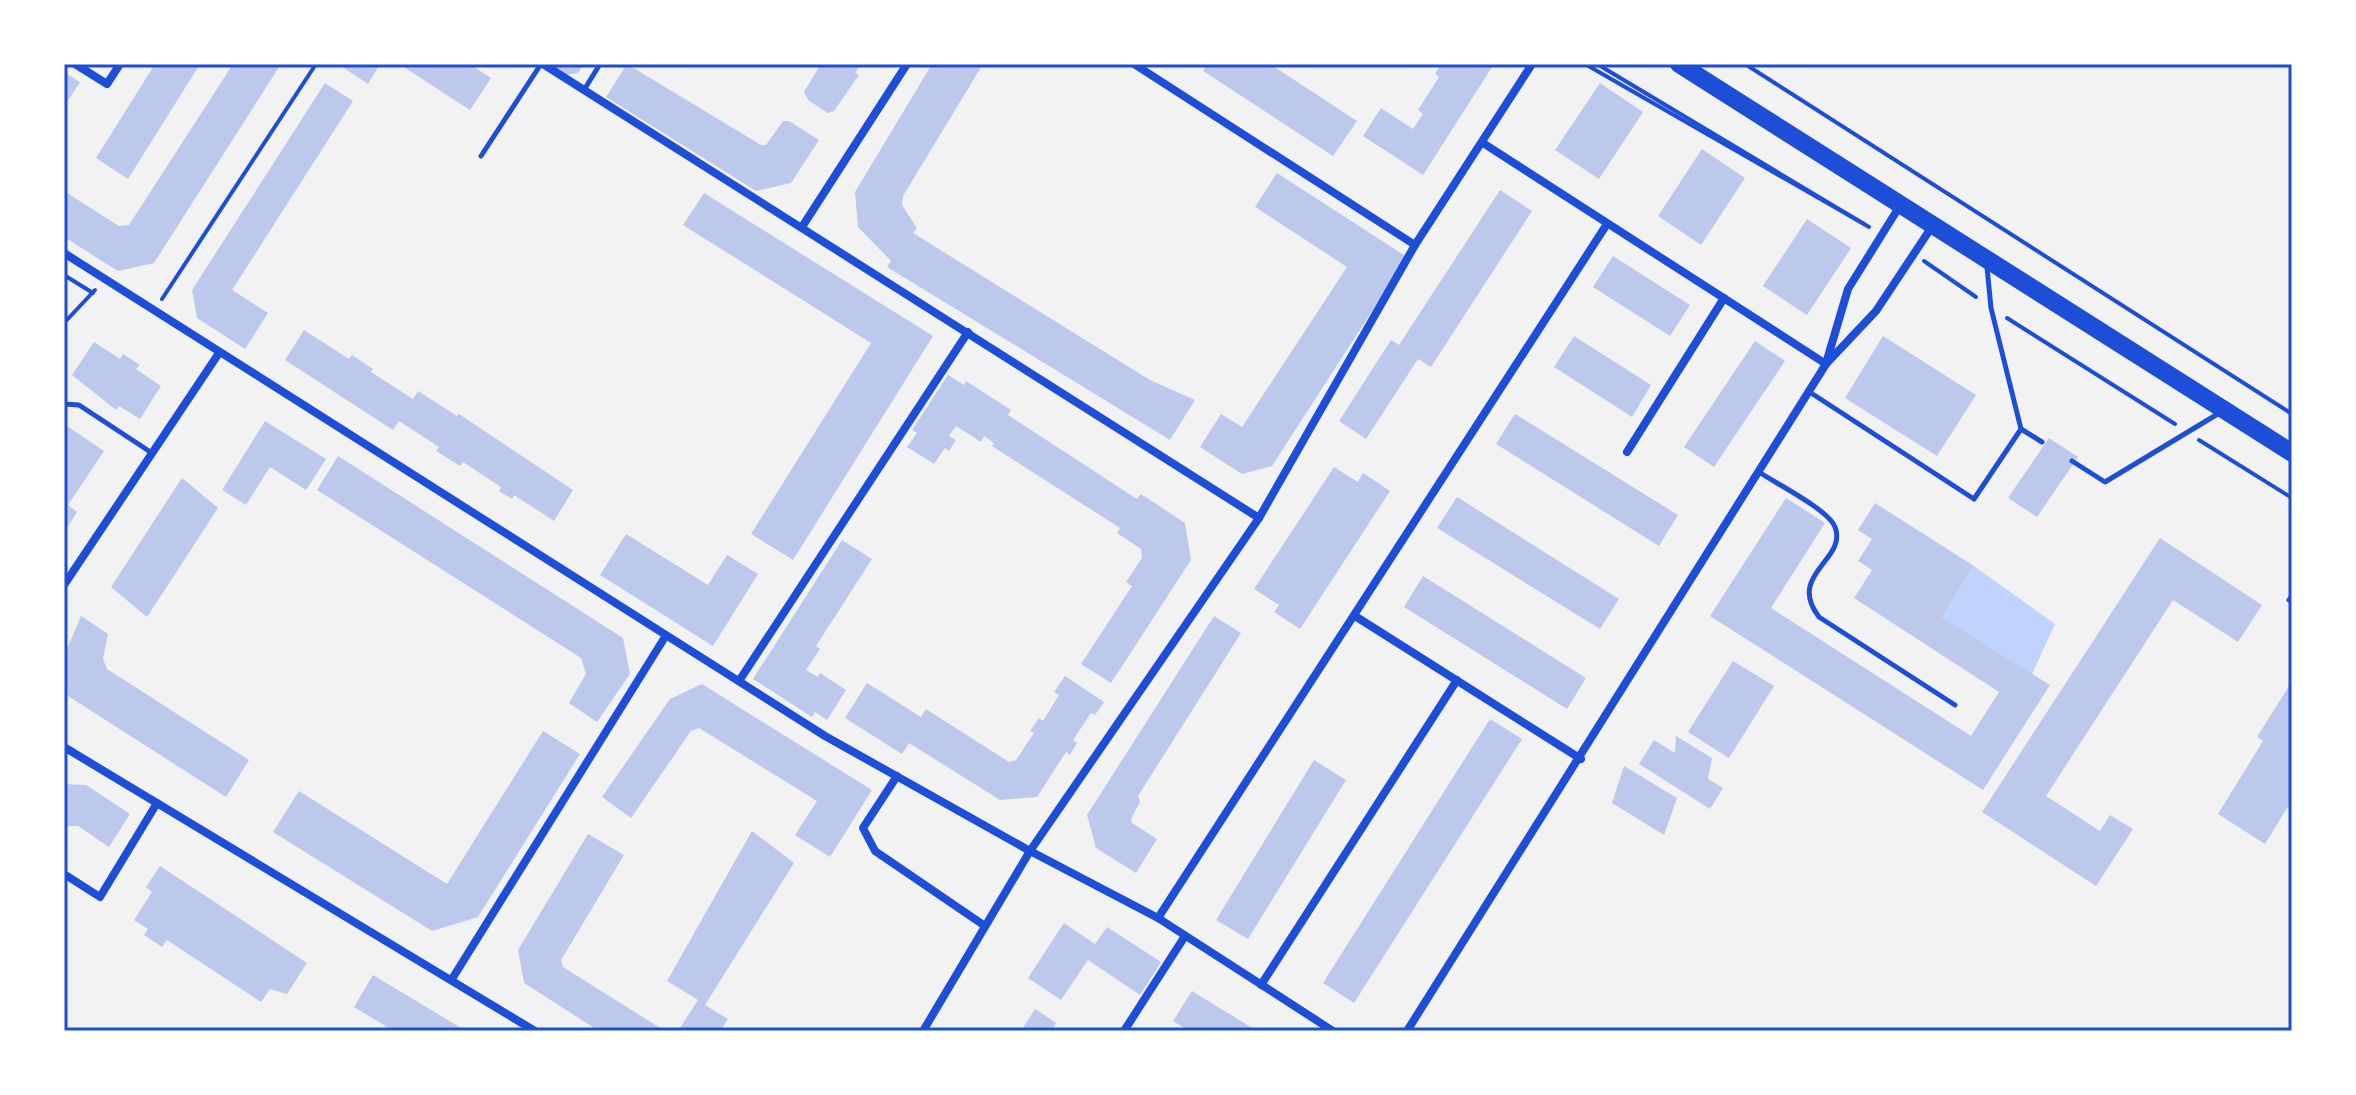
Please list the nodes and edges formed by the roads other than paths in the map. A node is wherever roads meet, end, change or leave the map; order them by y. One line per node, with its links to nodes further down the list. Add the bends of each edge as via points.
1 (75, 64): 2 (street, via 107,84)
2 (120, 64)
3 (542, 64): 9 (street); 11 (lane)
4 (600, 64): 9 (lane)
5 (907, 64): 15 (street)
6 (1134, 64): 16 (street)
7 (1532, 64): 10 (street)
8 (1679, 64): 12 (main road)
9 (584, 90): 15 (street)
10 (1483, 143): 13 (street); 16 (street)
11 (481, 156)
12 (1901, 204): 14 (main road); 22 (street, via 1848,289)
13 (1607, 224): 19 (street); 35 (street)
14 (1933, 225): 18 (main road); 22 (street, via 1876,311)
15 (802, 227): 20 (street)
16 (1415, 245): 33 (street)
17 (64, 253): 21 (street)
18 (1986, 258): 25 (main road); 26 (lane, via 1991,308)
19 (1724, 298): 22 (street); 28 (street)
20 (968, 332): 33 (street); 38 (street)
21 (219, 353): 29 (street); 36 (street)
22 (1826, 364): 23 (street)
23 (1808, 391): 26 (lane, via 1974,499); 32 (street)
24 (64, 404): 29 (lane, via 79,405)
25 (2224, 409): 30 (main road); 31 (lane, via 2105,482)
26 (2021, 429): 27 (lane)
27 (2042, 442)
28 (1627, 452)
29 (152, 453): 34 (street)
30 (2292, 453)
31 (2072, 461)
32 (1759, 472): 39 (lane, via 1828,517 1836,528 1835,543 1807,592 1819,617); 41 (street)
33 (1259, 518): 44 (street)
34 (64, 585)
35 (1355, 616): 37 (street); 46 (street)
36 (665, 637): 38 (street); 49 (street)
37 (1457, 680): 41 (street); 50 (street)
38 (739, 681): 42 (street)
39 (1955, 705)
40 (64, 747): 43 (street)
41 (1581, 759): 55 (street)
42 (897, 776): 44 (street); 47 (street, via 863,828 866,839 875,851)
43 (157, 803): 45 (street, via 100,897); 49 (street)
44 (1030, 851): 46 (street); 47 (street)
45 (64, 874)
46 (1158, 918): 48 (street)
47 (985, 926): 52 (street)
48 (1185, 936): 50 (street); 53 (street)
49 (452, 979): 51 (street)
50 (1261, 985): 54 (street)
51 (535, 1031)
52 (923, 1031)
53 (1124, 1031)
54 (1333, 1031)
55 (1407, 1031)

